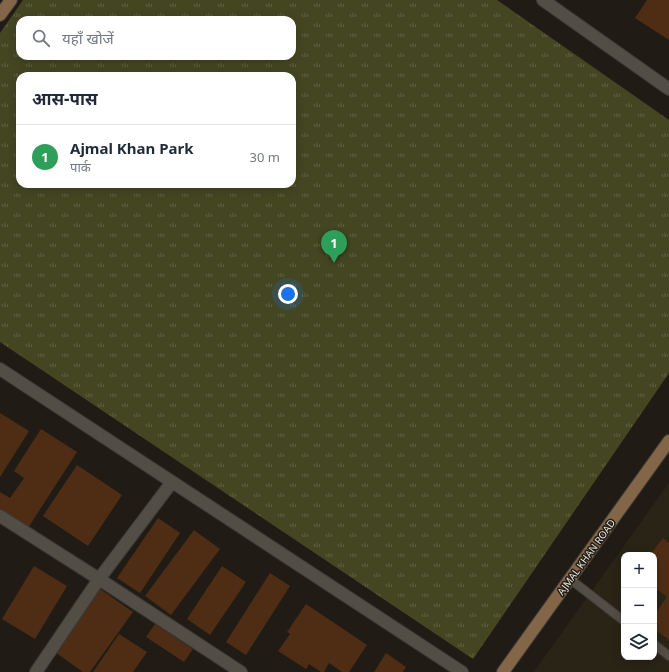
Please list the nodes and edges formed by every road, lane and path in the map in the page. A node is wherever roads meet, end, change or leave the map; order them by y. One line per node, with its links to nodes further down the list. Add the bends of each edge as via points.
1 (11, 0): 3 (street)
2 (543, 0): 4 (street)
3 (0, 15)
4 (669, 89)
5 (0, 369): 7 (street)
6 (669, 441): 10 (street, AJMAL KHAN ROAD)
7 (173, 483): 9 (street); 16 (street)
8 (0, 516): 9 (street)
9 (99, 579): 14 (street); 15 (street)
10 (570, 579): 11 (lane); 17 (street, AJMAL KHAN ROAD)
11 (621, 619)
12 (657, 646): 13 (lane)
13 (669, 656)
14 (36, 672)
15 (241, 672)
16 (462, 672)
17 (503, 672)

